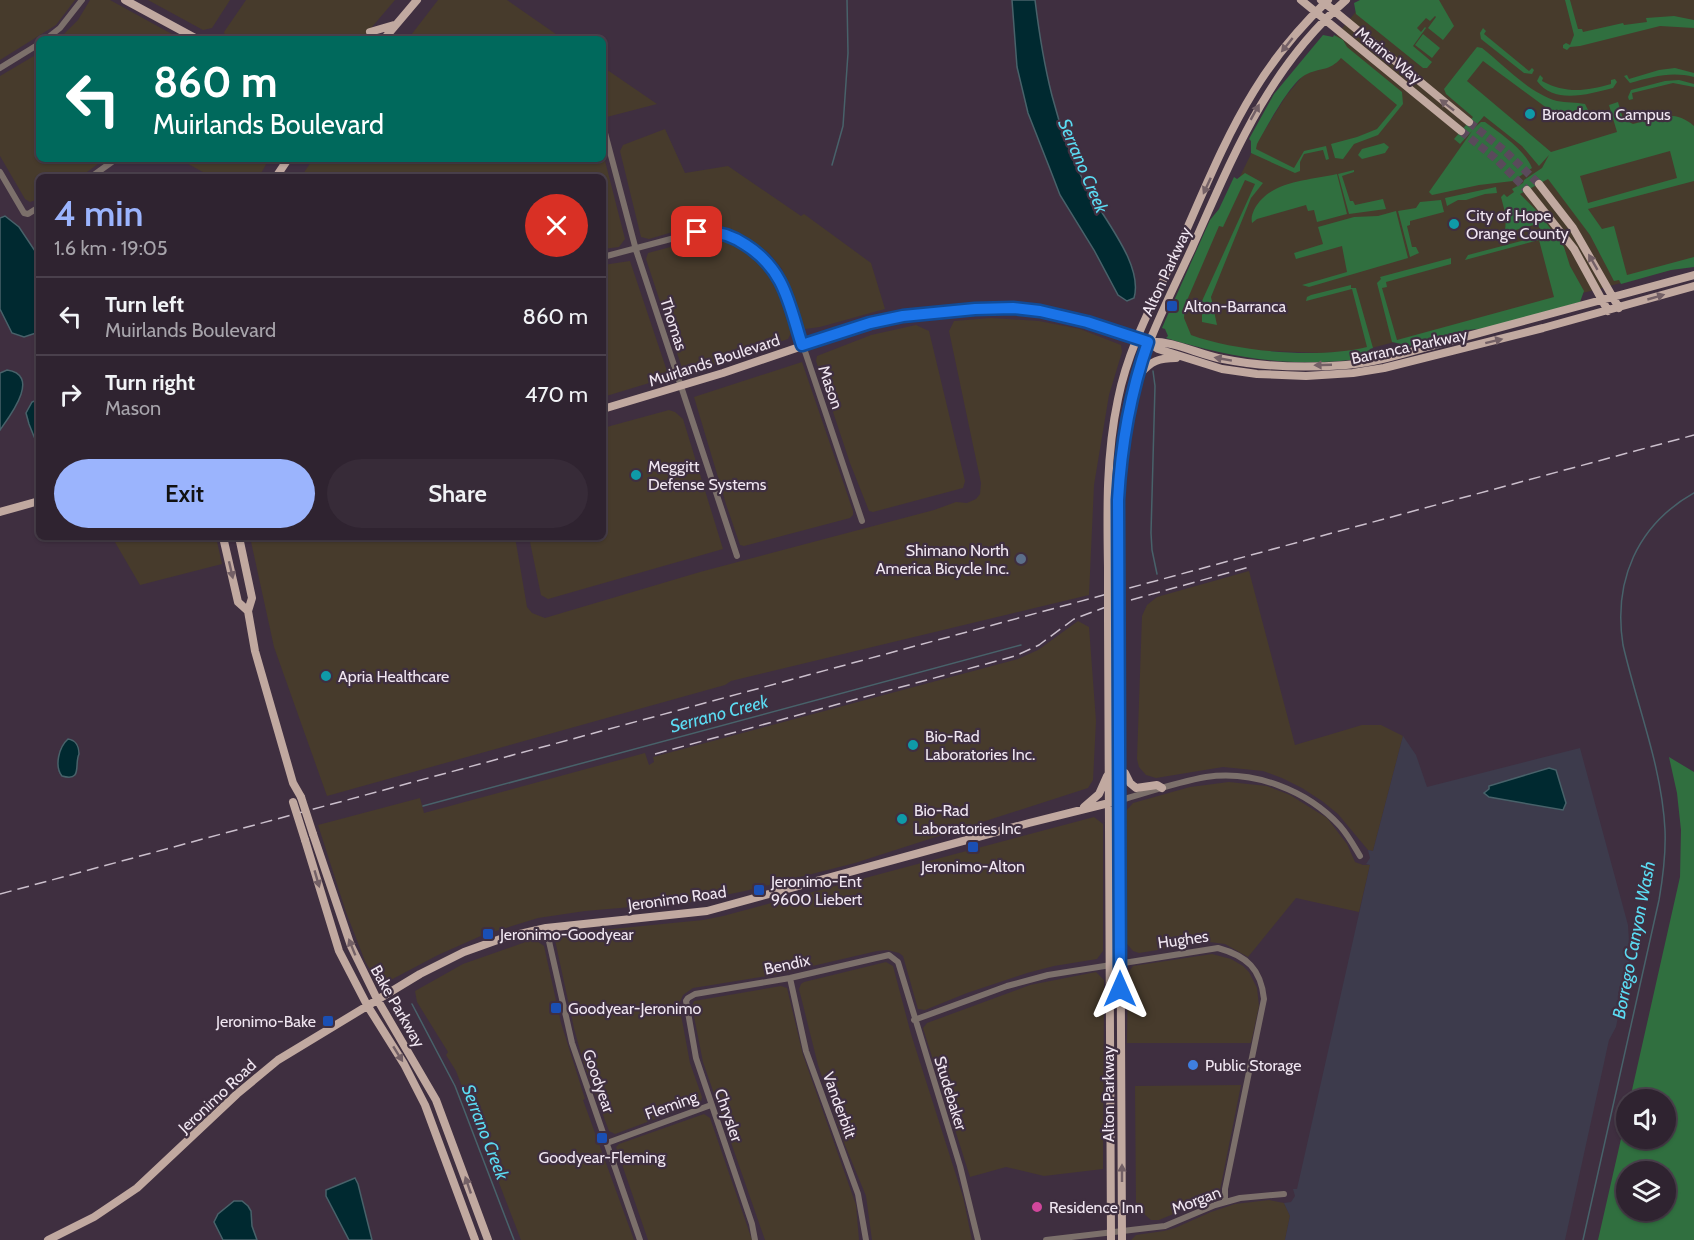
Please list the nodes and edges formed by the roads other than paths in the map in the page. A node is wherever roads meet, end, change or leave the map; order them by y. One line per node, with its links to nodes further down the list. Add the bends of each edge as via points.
1 (82, 0): 12 (street)
2 (125, 0): 13 (main road)
3 (417, 0): 10 (main road)
4 (1301, 0): 8 (main road, Marine Way)
5 (1346, 0): 7 (main road, Alton Parkway)
6 (1325, 1): 7 (main road, Marine Way); 8 (main road, Alton Parkway)
7 (1333, 11): 9 (main road, Alton Parkway); 17 (main road, Marine Way, one-way to 7)
8 (1316, 12): 9 (main road, Marine Way); 34 (main road, Alton Parkway, one-way to 34, via 1284,48 1246,104)
9 (1325, 19): 18 (main road, Marine Way); 35 (main road, Alton Parkway, one-way to 9, via 1256,111 1287,63)
10 (396, 24): 11 (main road); 14 (main road)
11 (370, 32)
12 (50, 36)
13 (191, 36)
14 (386, 36)
15 (36, 46): 16 (street)
16 (0, 68)
17 (1469, 122)
18 (1461, 131)
19 (606, 140): 26 (street, Thomas)
20 (112, 162): 22 (street)
21 (0, 172): 25 (street, via 24,213)
22 (95, 174)
23 (1539, 184): 30 (main road, one-way to 23, via 1573,228)
24 (1527, 190): 31 (main road, via 1574,249)
25 (36, 209)
26 (636, 250): 27 (street, Mason); 36 (street, Mason, via 701,231 717,232 740,241 773,267); 39 (street, Thomas)
27 (606, 256)
28 (1694, 275): 30 (main road, Barranca Parkway)
29 (1694, 286): 32 (main road, Barranca Parkway, one-way to 29)
30 (1612, 296): 31 (main road, Barranca Parkway); 32 (main road)
31 (1601, 299): 33 (main road); 35 (main road, Barranca Parkway, one-way to 35, via 1489,331 1348,364 1246,363 1161,341)
32 (1619, 308): 33 (main road, Barranca Parkway)
33 (1608, 311): 37 (main road, Barranca Parkway, one-way to 33, via 1257,374 1353,373)
34 (1137, 339): 35 (main road, Muirlands Boulevard); 36 (main road, Muirlands Boulevard, via 1087,322 1013,308 903,316); 49 (main road, Alton Parkway, bridge, via 1121,384 1108,479)
35 (1148, 342): 37 (main road, Barranca Parkway); 38 (main road, Alton Parkway)
36 (802, 345): 39 (main road, Muirlands Boulevard); 43 (street, Mason)
37 (1183, 358): 38 (main road, via 1154,360)
38 (1136, 379): 48 (main road, Alton Parkway, bridge, via 1119,472)
39 (680, 386): 40 (main road, Muirlands Boulevard); 46 (street, Thomas)
40 (606, 408)
41 (36, 502): 42 (main road)
42 (0, 512)
43 (862, 521)
44 (224, 540): 47 (main road, Bake Parkway, one-way to 47, via 238,602)
45 (240, 540): 47 (main road, Bake Parkway, via 252,598)
46 (737, 555)
47 (248, 611): 50 (main road, Bake Parkway)
48 (1120, 771): 51 (main road, via 1136,788); 52 (main road, Alton Parkway)
49 (1108, 772): 53 (main road, Alton Parkway); 54 (main road, via 1099,794)
50 (293, 783): 62 (main road, Bake Parkway, one-way to 50, bridge, via 351,946); 63 (main road, Bake Parkway, one-way to 63, bridge, via 293,802 339,951)
51 (1162, 788): 52 (street, Jeronimo Road); 55 (street, Jeronimo Road, via 1225,776 1281,786 1300,795 1340,826)
52 (1121, 800): 53 (main road, Jeronimo Road); 58 (main road, Alton Parkway)
53 (1108, 802): 54 (main road, Jeronimo Road); 59 (main road, Alton Parkway)
54 (1081, 809): 56 (main road, Jeronimo Road, via 707,910)
55 (1360, 856)
56 (546, 928): 62 (main road, Jeronimo Road, via 464,952); 66 (street, Goodyear, via 568,1031)
57 (892, 957): 60 (street, Bendix); 64 (street, Studebaker, via 898,962)
58 (1120, 962): 59 (street, Hughes); 68 (street, Hughes, via 1218,948 1250,964 1263,986 1263,1014); 70 (main road, Alton Parkway, one-way to 58)
59 (1110, 964): 64 (street, Hughes, via 1035,978); 69 (main road, Alton Parkway)
60 (790, 978): 61 (street, Bendix); 76 (street, Vanderbilt, via 806,1051 858,1194)
61 (688, 998): 65 (street, Chrysler, via 685,1005 695,1056)
62 (377, 999): 63 (main road, Jeronimo Road); 73 (main road, Bake Parkway, one-way to 62, via 436,1100)
63 (367, 1005): 71 (main road, Jeronimo Road, via 268,1067 125,1197); 72 (main road, Bake Parkway, one-way to 72, via 424,1105)
64 (914, 1020): 77 (street, Studebaker, via 960,1166)
65 (711, 1105): 66 (street, Fleming); 75 (street, Chrysler)
66 (607, 1143): 74 (street, Goodyear)
67 (1284, 1194): 68 (street, Morgan)
68 (1225, 1202): 70 (street, Morgan, via 1165,1226)
69 (1111, 1236): 70 (street, Morgan); 78 (street, Morgan)
70 (1122, 1236)
71 (48, 1240)
72 (475, 1240)
73 (488, 1240)
74 (640, 1240)
75 (755, 1240)
76 (866, 1240)
77 (978, 1240)
78 (1046, 1240)

